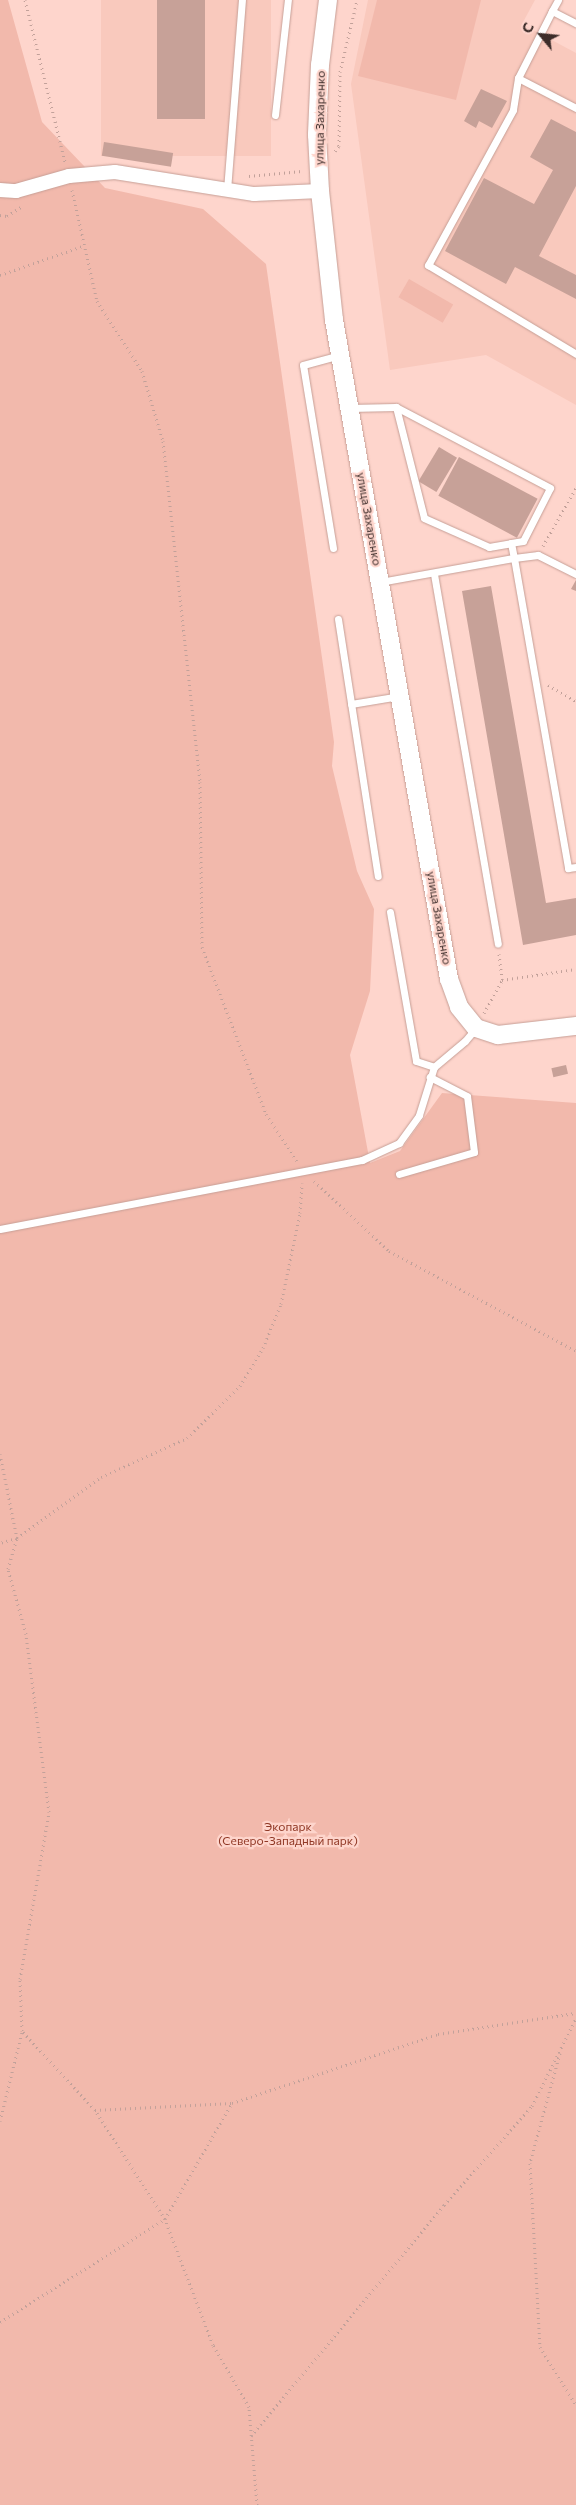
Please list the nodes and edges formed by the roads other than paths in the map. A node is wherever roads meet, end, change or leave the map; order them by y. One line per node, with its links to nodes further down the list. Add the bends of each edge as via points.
1 (242, 0): 11 (lane)
2 (288, 0): 9 (lane)
3 (328, 0): 12 (street, улица Захаренко, via 318,100)
4 (558, 0): 5 (lane)
5 (552, 11): 6 (lane); 7 (lane)
6 (576, 23)
7 (518, 78): 8 (lane); 13 (lane, via 513,110 428,265)
8 (576, 108)
9 (275, 115)
10 (0, 190): 11 (street, via 16,191 69,176 115,172)
11 (226, 190): 12 (street, via 254,194)
12 (320, 191): 14 (street, улица Захаренко)
13 (576, 354)
14 (340, 355): 16 (street, улица Захаренко); 18 (lane, via 302,365)
15 (396, 407): 16 (lane); 17 (lane, via 424,518 489,547); 17 (lane, via 550,488 523,541)
16 (349, 408): 22 (street, улица Захаренко)
17 (511, 543): 19 (lane)
18 (333, 548)
19 (514, 558): 20 (lane); 21 (lane, via 538,554); 26 (lane, via 568,868)
20 (434, 574): 22 (lane); 29 (lane)
21 (576, 574)
22 (380, 582): 24 (street, улица Захаренко)
23 (338, 619): 25 (lane)
24 (400, 696): 25 (lane); 31 (street, улица Захаренко, via 449,980 459,1007)
25 (351, 704): 27 (lane)
26 (576, 867)
27 (378, 876)
28 (390, 912): 32 (lane, via 416,1062)
29 (498, 943)
30 (576, 1026): 31 (street, via 498,1035)
31 (476, 1028): 32 (lane, via 466,1041)
32 (434, 1067): 33 (lane)
33 (430, 1077): 34 (lane, via 467,1096 474,1152); 35 (lane, via 419,1115 399,1143 362,1160)
34 (399, 1174)
35 (0, 1229)

